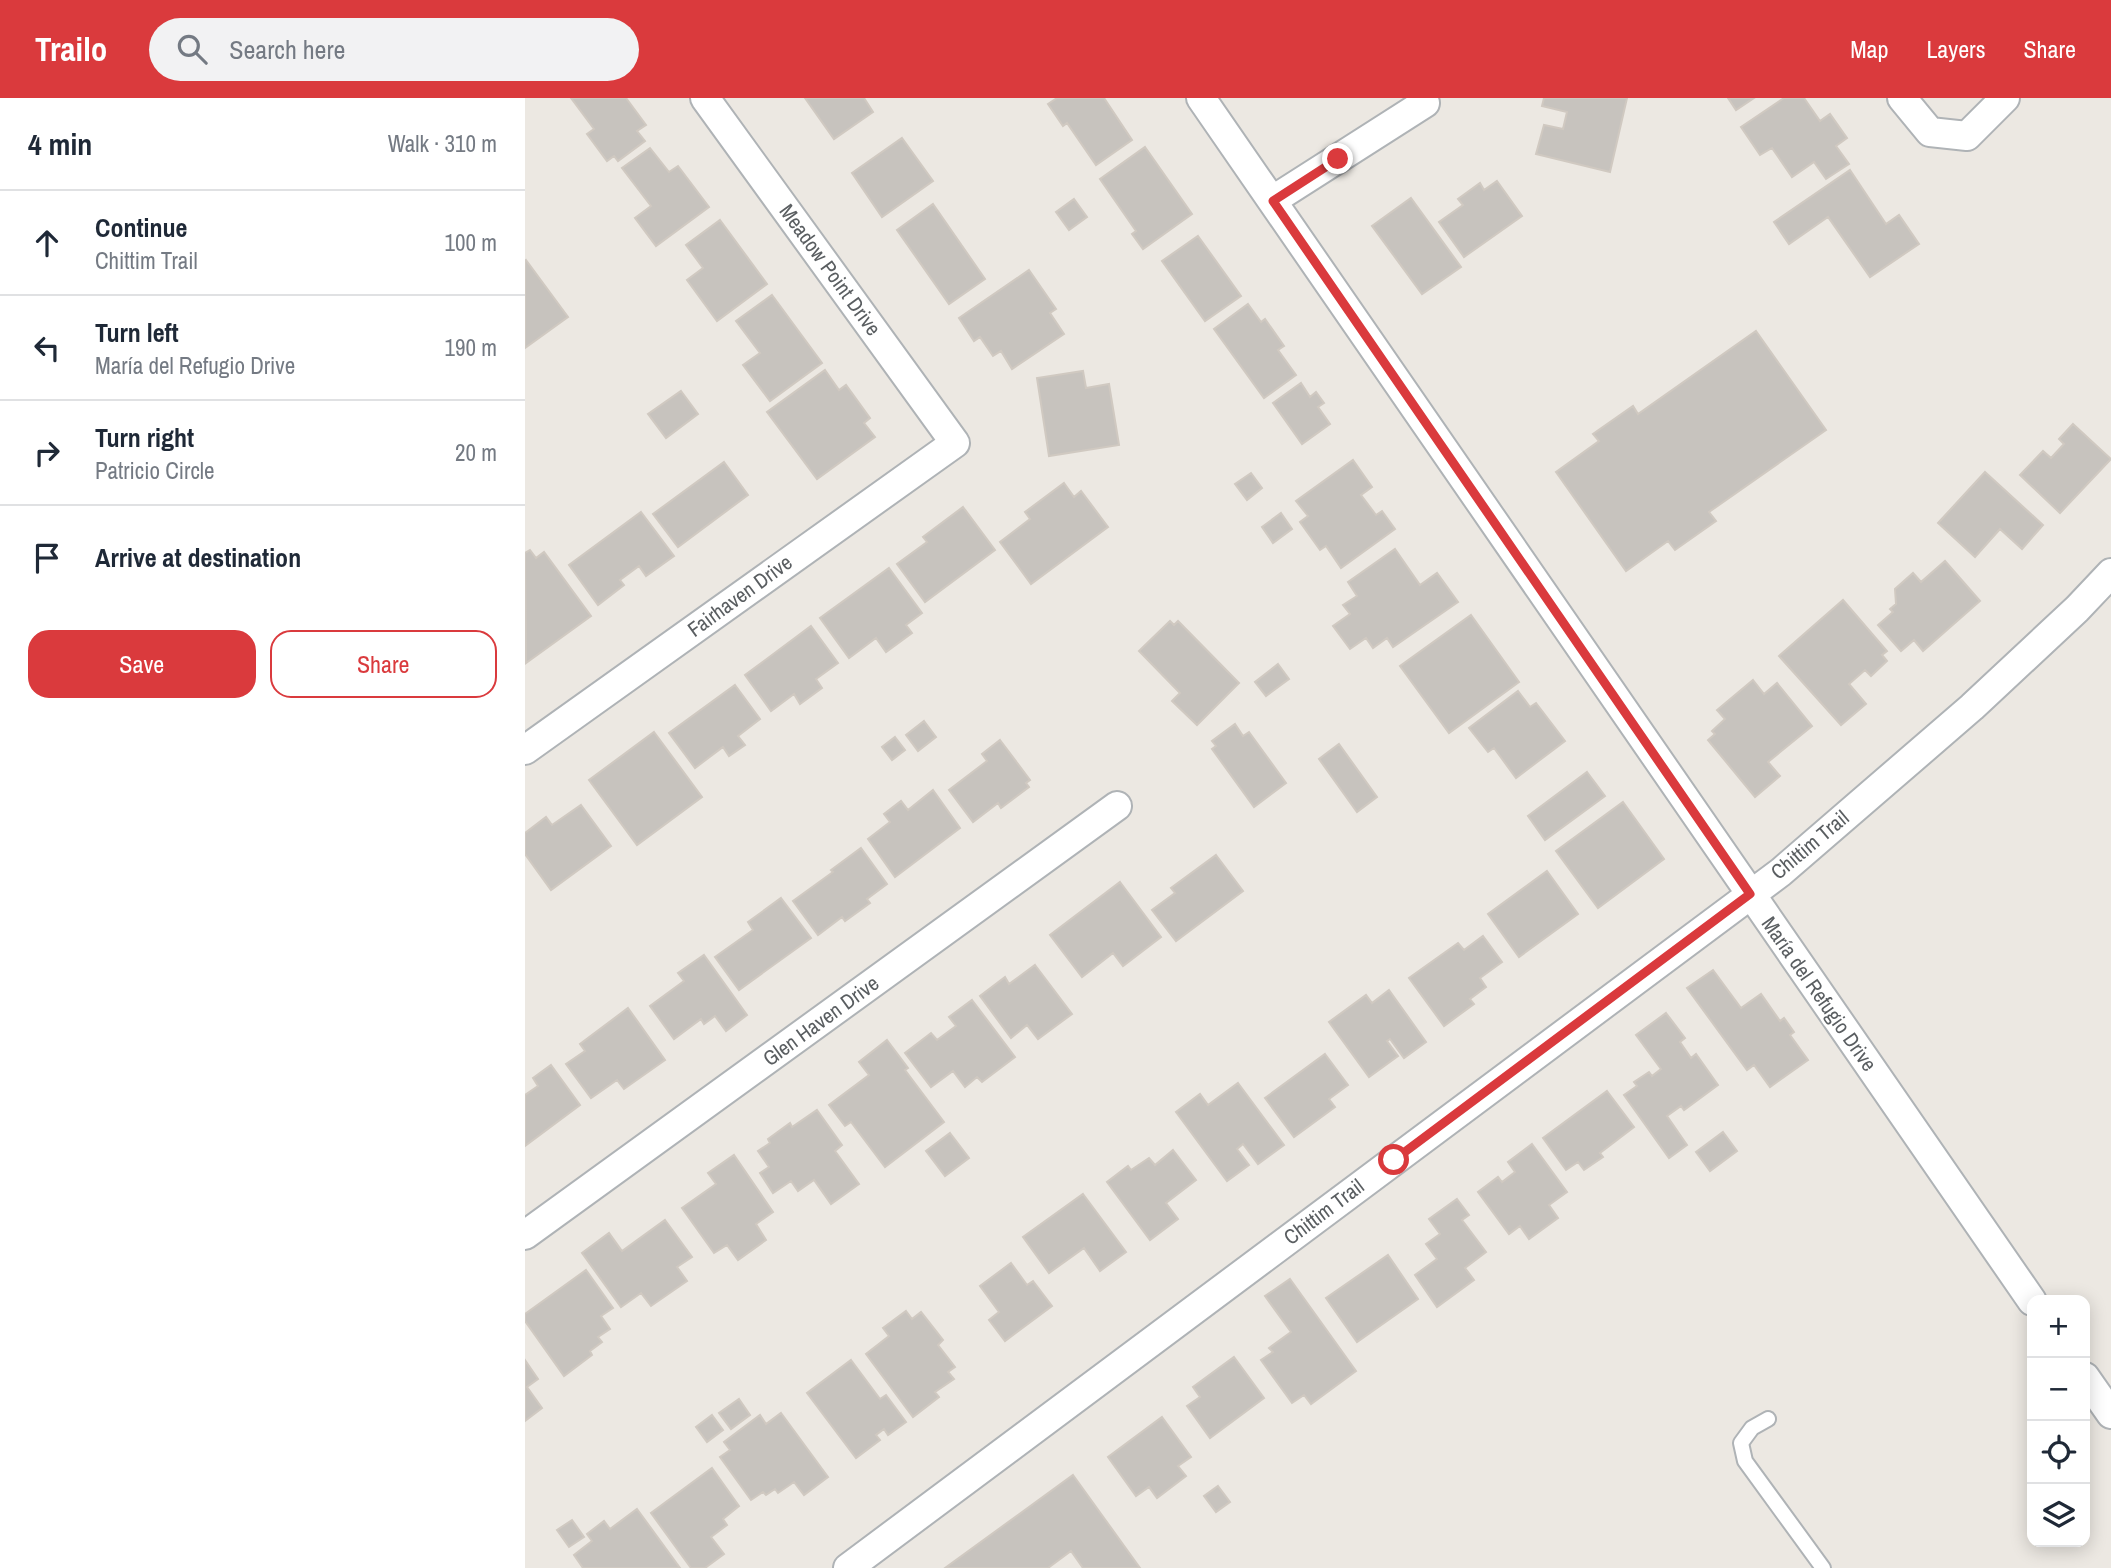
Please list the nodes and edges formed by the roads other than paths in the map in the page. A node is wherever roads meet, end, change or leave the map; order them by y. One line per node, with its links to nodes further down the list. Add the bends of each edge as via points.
1 (705, 98): 7 (street, Meadow Point Drive)
2 (1201, 98): 6 (street, María del Refugio Drive)
3 (1902, 98): 4 (street, via 1930,132 1967,136)
4 (2005, 98)
5 (1425, 103): 6 (street)
6 (1273, 201): 11 (street, María del Refugio Drive)
7 (955, 443): 9 (street, Fairhaven Drive)
8 (2111, 573): 11 (street, Chittim Trail, via 1972,707)
9 (525, 750)
10 (1117, 806): 12 (street, Glen Haven Drive)
11 (1750, 894): 13 (street, María del Refugio Drive); 17 (street, Chittim Trail)
12 (525, 1236)
13 (2028, 1295)
14 (2090, 1384): 15 (street)
15 (2111, 1414)
16 (1768, 1419): 18 (lane, via 1752,1428 1741,1443 1745,1461)
17 (848, 1568)
18 (1823, 1568)

